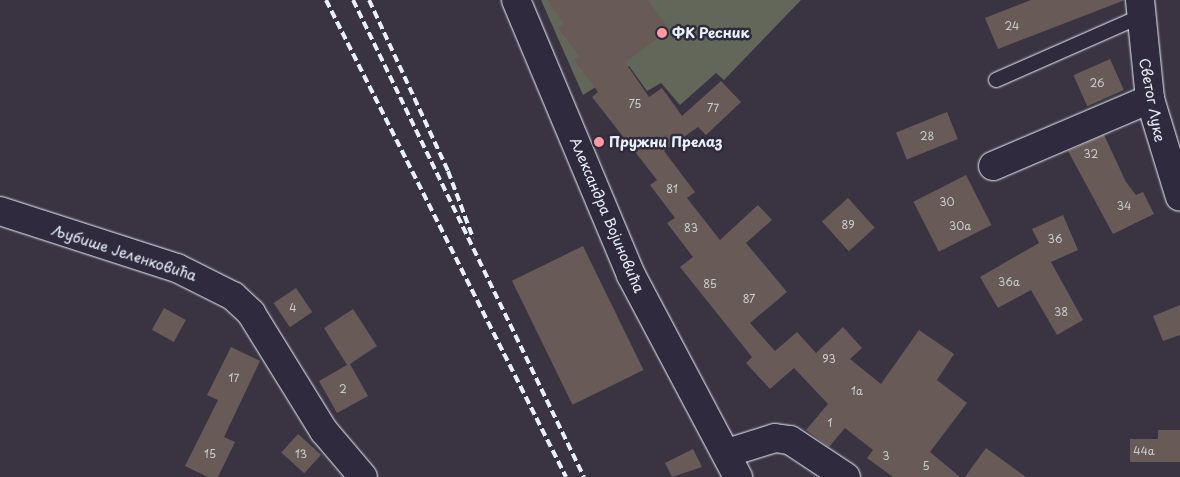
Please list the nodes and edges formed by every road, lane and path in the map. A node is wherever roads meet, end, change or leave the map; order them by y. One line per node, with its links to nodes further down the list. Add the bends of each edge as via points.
1 (516, 0): 8 (street, Александра Војиновића, via 631,275)
2 (1140, 8): 3 (lane); 4 (street, Светог Луке)
3 (996, 80)
4 (1150, 100): 5 (street); 6 (street, Светог Луке)
5 (993, 166)
6 (1180, 197)
7 (0, 211): 9 (street, Љубише Јеленковића, via 177,268 233,296 251,313 324,431)
8 (727, 452): 10 (street, Александра Војиновића); 11 (street, via 775,438 790,440)
9 (362, 477)
10 (738, 477)
11 (846, 477)

